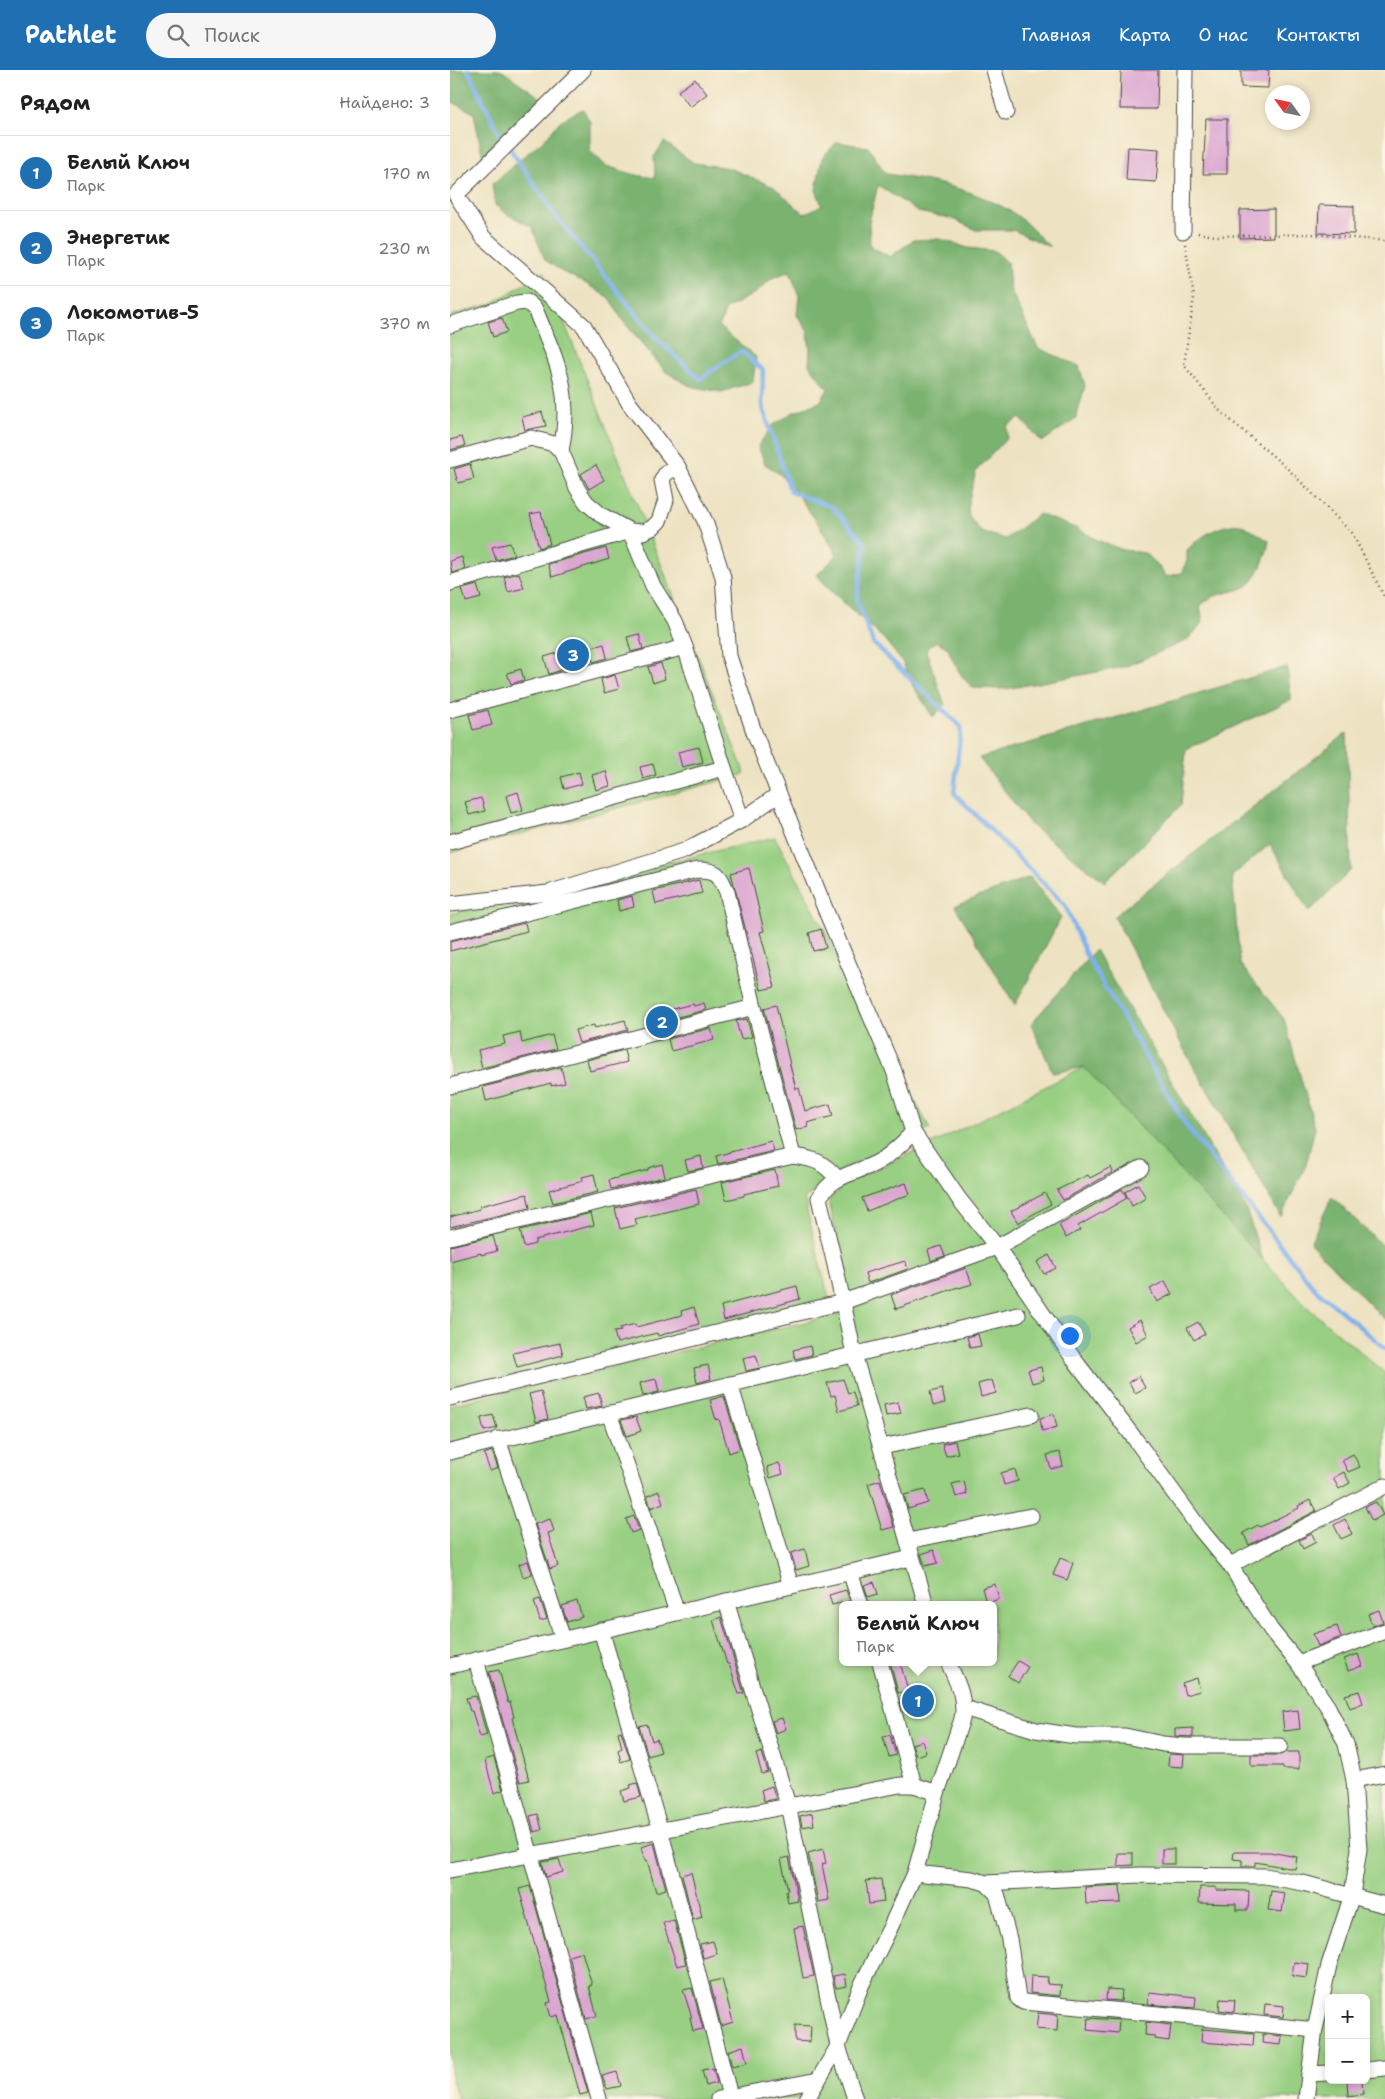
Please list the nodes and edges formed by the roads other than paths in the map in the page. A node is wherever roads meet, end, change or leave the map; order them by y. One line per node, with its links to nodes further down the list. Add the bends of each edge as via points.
1 (583, 70): 5 (street)
2 (994, 70): 4 (street)
3 (1185, 70): 6 (street)
4 (1006, 112)
5 (453, 191): 10 (street, via 483,238 584,326 629,403)
6 (1183, 231)
7 (450, 325): 8 (street, via 517,303 527,302 535,309 563,380 567,409)
8 (561, 451): 9 (street, via 554,444 531,438); 11 (street, via 586,502 601,515)
9 (450, 460)
10 (678, 467): 11 (street, via 666,473 662,480 666,500 659,520 643,532); 16 (street, via 705,521 723,577 729,656)
11 (630, 531): 12 (street); 13 (street, via 653,586 675,621)
12 (450, 583)
13 (685, 647): 14 (street); 15 (street)
14 (450, 710)
15 (724, 768): 17 (street); 18 (street)
16 (779, 794): 17 (street); 23 (street, via 894,1071)
17 (742, 820): 19 (street, via 684,851 548,893)
18 (450, 842)
19 (450, 904)
20 (450, 932): 21 (street, via 697,870 710,870 720,875 727,892)
21 (754, 1007): 22 (street); 24 (street)
22 (450, 1086)
23 (913, 1132): 26 (street, via 876,1164); 28 (street)
24 (793, 1156): 26 (street, via 811,1158 826,1165); 27 (street)
25 (1141, 1168): 28 (street)
26 (838, 1179): 29 (street, via 826,1186 819,1198)
27 (450, 1236)
28 (997, 1247): 29 (street); 43 (street, via 1073,1358)
29 (843, 1302): 31 (street); 33 (street)
30 (1018, 1315): 31 (street)
31 (854, 1354): 32 (street); 37 (street)
32 (730, 1384): 34 (street); 45 (street)
33 (450, 1398)
34 (609, 1413): 36 (street); 49 (street)
35 (1031, 1415): 37 (street)
36 (498, 1440): 38 (street); 52 (street)
37 (882, 1447): 41 (street)
38 (450, 1452)
39 (1385, 1486): 43 (street)
40 (1031, 1516): 41 (street)
41 (908, 1541): 42 (street)
42 (912, 1558): 44 (street); 48 (street)
43 (1230, 1565): 54 (street, via 1271,1630)
44 (850, 1572): 45 (street); 47 (street)
45 (791, 1586): 46 (street)
46 (726, 1601): 49 (street); 64 (street)
47 (860, 1601)
48 (925, 1601)
49 (677, 1612): 50 (street)
50 (601, 1630): 52 (street); 65 (street)
51 (1385, 1631): 54 (street)
52 (564, 1639): 53 (street)
53 (476, 1660): 55 (street); 66 (street)
54 (1298, 1662): 61 (street, via 1328,1707 1346,1744)
55 (450, 1666)
56 (881, 1666): 62 (street)
57 (950, 1666): 58 (street, via 963,1697)
58 (964, 1708): 59 (street, via 1036,1730 1076,1736 1125,1736 1184,1746); 63 (street)
59 (1280, 1746)
60 (1385, 1774): 61 (street)
61 (1354, 1780): 70 (street, via 1359,1849)
62 (914, 1785): 63 (street); 64 (street)
63 (937, 1793): 68 (street)
64 (788, 1805): 65 (street); 73 (street)
65 (660, 1829): 66 (street); 79 (street)
66 (530, 1855): 67 (street); 80 (street)
67 (450, 1870)
68 (915, 1873): 69 (street); 73 (street, via 861,1986)
69 (986, 1883): 70 (street, via 1140,1875 1265,1876); 72 (street, via 997,1894 1009,1939 1016,1990 1023,2002)
70 (1352, 1895): 71 (street); 72 (street, via 1330,1965)
71 (1385, 1905)
72 (1315, 2030): 77 (street)
73 (838, 2046): 78 (street); 82 (street)
74 (1385, 2068): 75 (street)
75 (1370, 2070)
76 (1325, 2073): 77 (street)
77 (1309, 2074): 83 (street)
78 (818, 2080): 79 (street); 81 (street)
79 (724, 2098)
80 (599, 2099)
81 (807, 2099)
82 (855, 2099)
83 (1306, 2099)

